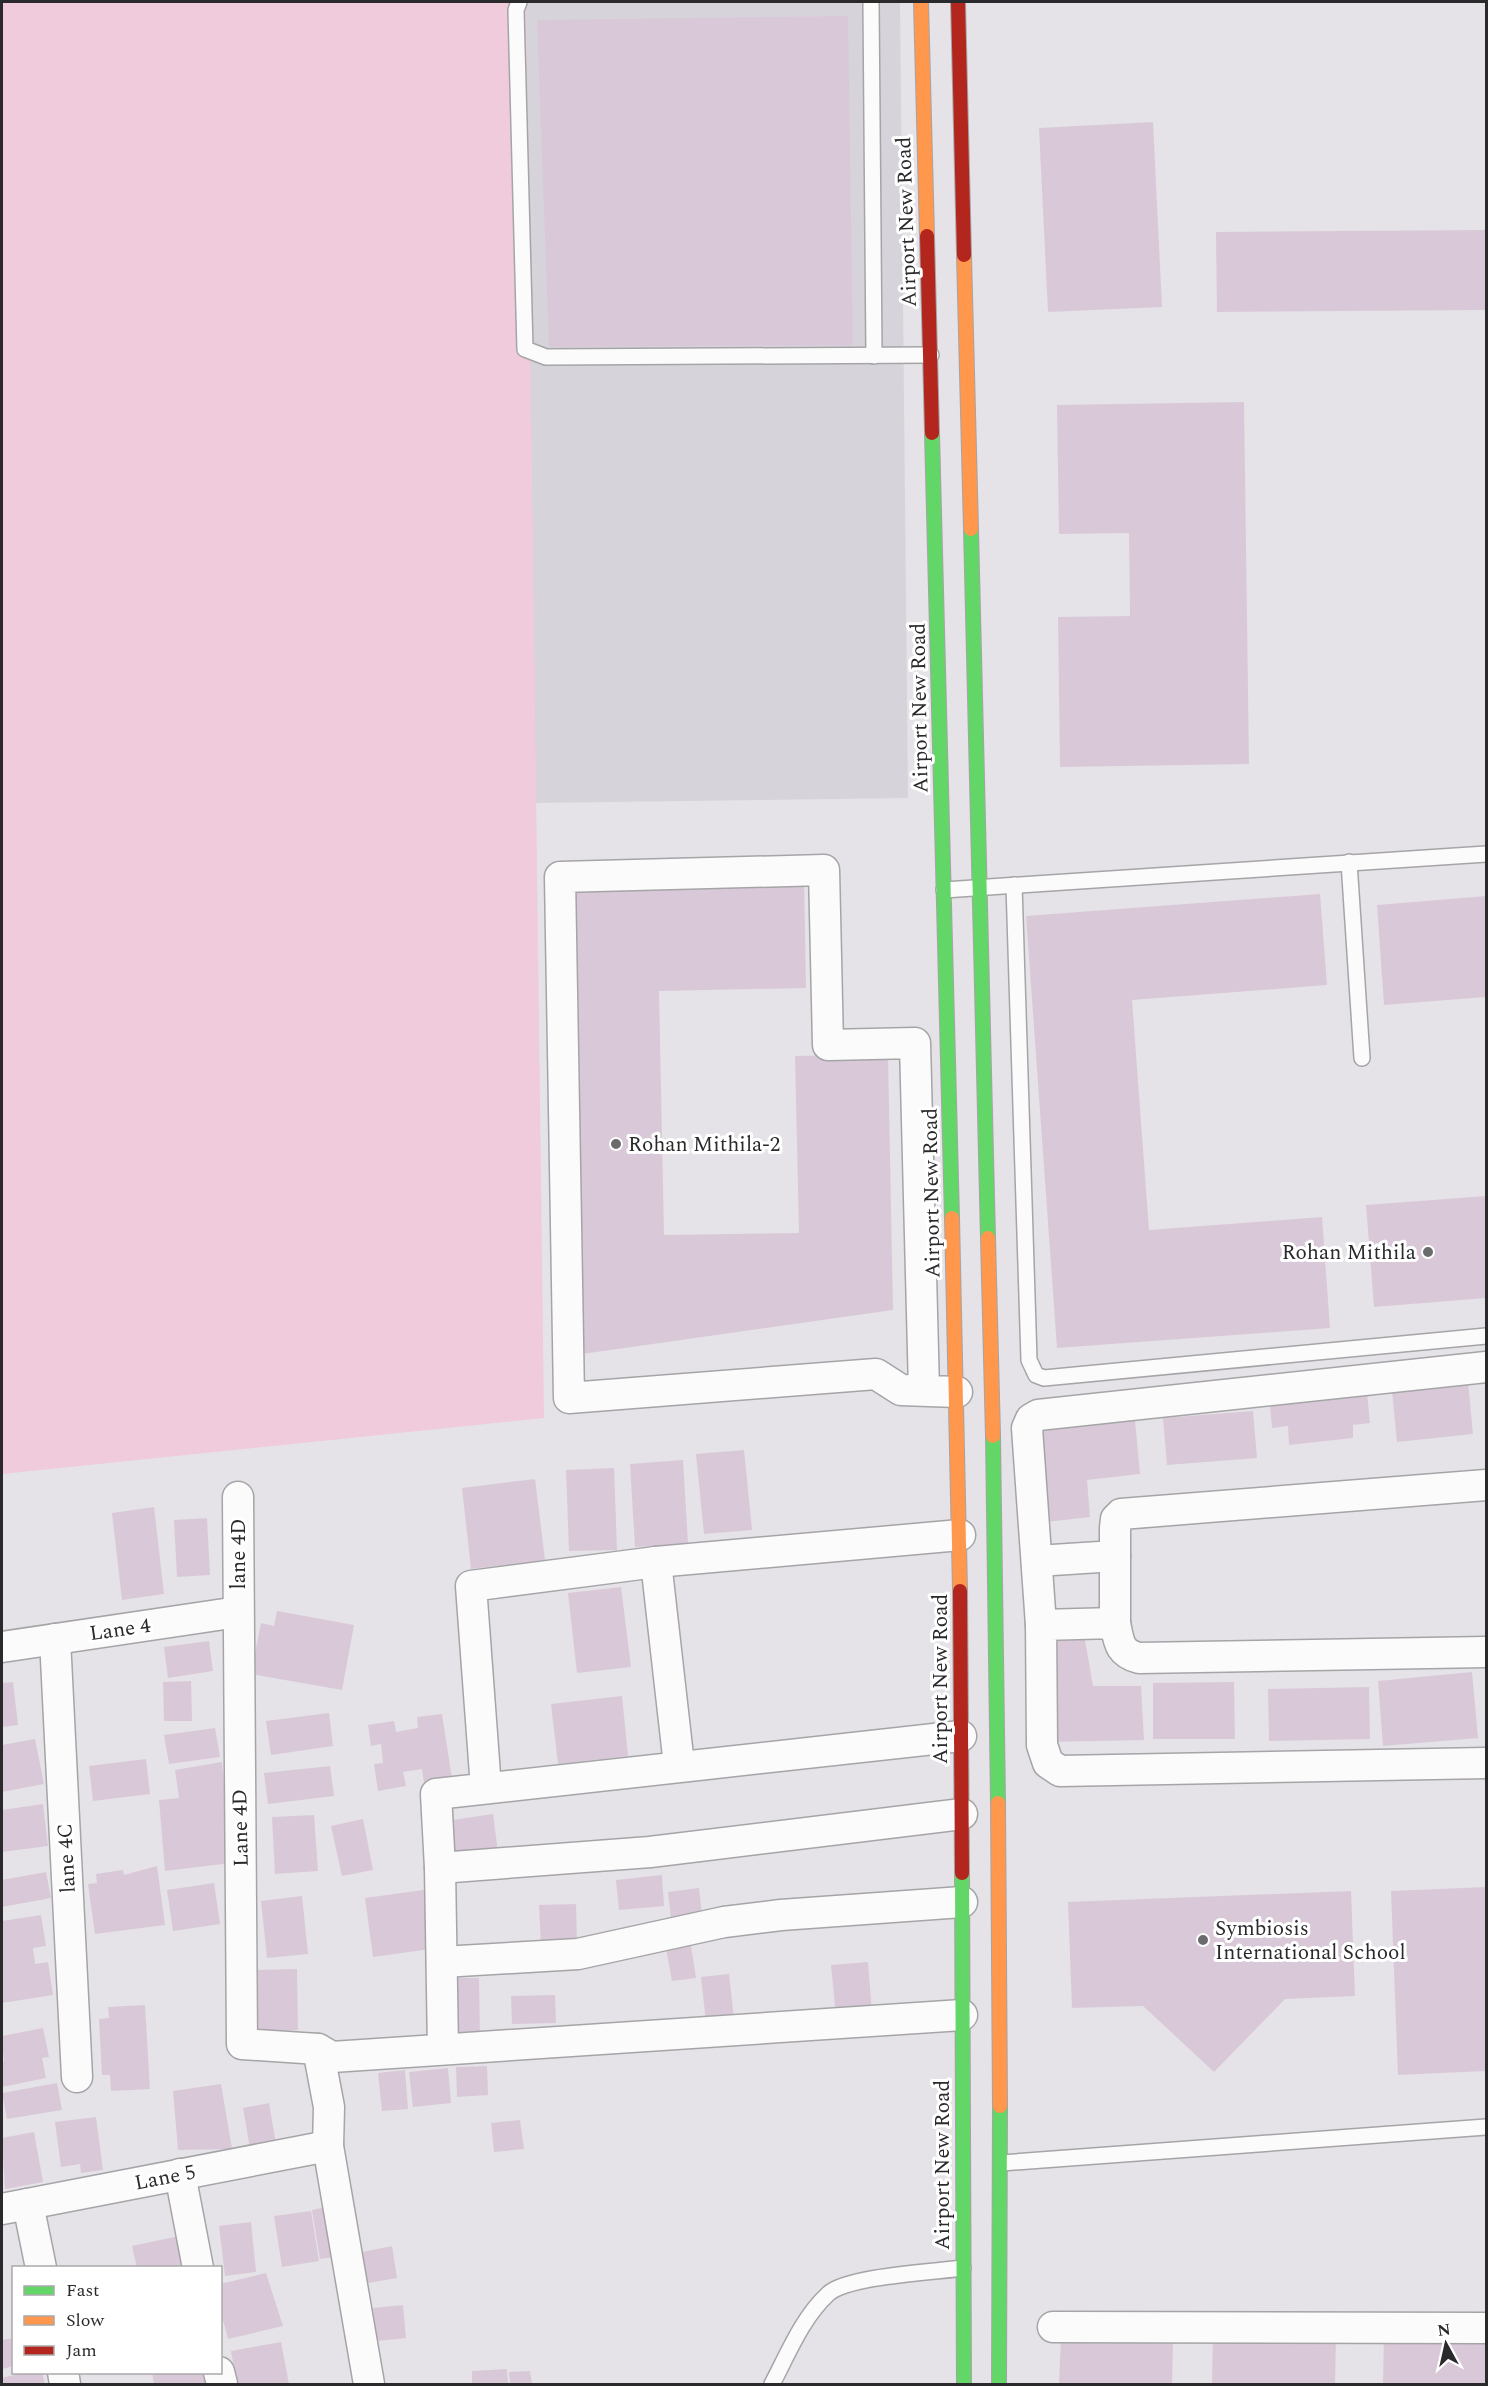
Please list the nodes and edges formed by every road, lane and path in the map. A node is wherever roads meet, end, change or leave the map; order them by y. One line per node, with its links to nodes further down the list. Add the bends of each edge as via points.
1 (519, 2): 6 (lane, via 516,10 525,349 546,357)
2 (871, 2): 6 (lane)
3 (921, 2): 5 (main road, Airport New Road)
4 (958, 2): 10 (main road)
5 (931, 355): 6 (lane); 11 (main road, Airport New Road)
6 (874, 356)
7 (1486, 854): 8 (lane)
8 (1349, 862): 9 (lane); 12 (lane)
9 (1014, 885): 10 (lane); 13 (lane, via 1029,1360 1036,1375 1044,1378)
10 (979, 888): 11 (lane); 43 (main road, via 995,1515)
11 (944, 890): 16 (main road, Airport New Road)
12 (1362, 1058)
13 (1486, 1336)
14 (1486, 1367): 21 (street, via 1038,1415 1027,1428)
15 (924, 1390): 15 (street, via 902,1390 876,1374 569,1398 560,877 824,870 828,1045 915,1043); 16 (street)
16 (957, 1392): 19 (main road, Airport New Road)
17 (1486, 1485): 20 (street, via 1121,1514 1116,1519)
18 (238, 1497): 23 (street, lane 4D)
19 (960, 1535): 22 (street); 29 (main road, Airport New Road)
20 (1115, 1556): 21 (street); 24 (street)
21 (1037, 1561): 25 (street)
22 (656, 1562): 31 (street); 32 (street, via 471,1586)
23 (238, 1612): 26 (street, Lane 4); 38 (street, Lane 4D, via 242,2044)
24 (1114, 1623): 25 (street); 28 (street, via 1120,1649 1139,1658)
25 (1041, 1625): 30 (street, via 1042,1745 1048,1763 1060,1771)
26 (55, 1639): 27 (street, Lane 4); 40 (street, lane 4C)
27 (2, 1647)
28 (1486, 1652)
29 (961, 1736): 31 (street); 33 (main road, Airport New Road)
30 (1486, 1763)
31 (679, 1765): 32 (street)
32 (486, 1788): 34 (street, via 436,1794)
33 (962, 1814): 34 (street, via 650,1852); 35 (main road, Airport New Road)
34 (440, 1868): 36 (street)
35 (962, 1902): 36 (street, via 781,1915 713,1924 578,1954); 37 (main road, Airport New Road)
36 (442, 1962): 39 (street)
37 (962, 2015): 39 (street); 48 (main road, Airport New Road)
38 (318, 2049): 39 (street, via 332,2057); 42 (street, via 329,2107)
39 (443, 2049)
40 (77, 2077)
41 (1486, 2127): 43 (lane)
42 (328, 2146): 44 (street, Lane 5); 51 (street)
43 (1001, 2163): 54 (main road)
44 (180, 2175): 45 (street, Lane 5); 47 (street)
45 (15, 2206): 46 (street)
46 (40, 2266)
47 (198, 2266)
48 (963, 2268): 52 (lane, via 850,2283 829,2293 802,2327); 53 (main road, Airport New Road)
49 (1053, 2327): 50 (street)
50 (1486, 2328)
51 (369, 2385)
52 (772, 2385)
53 (964, 2385)
54 (999, 2385)

